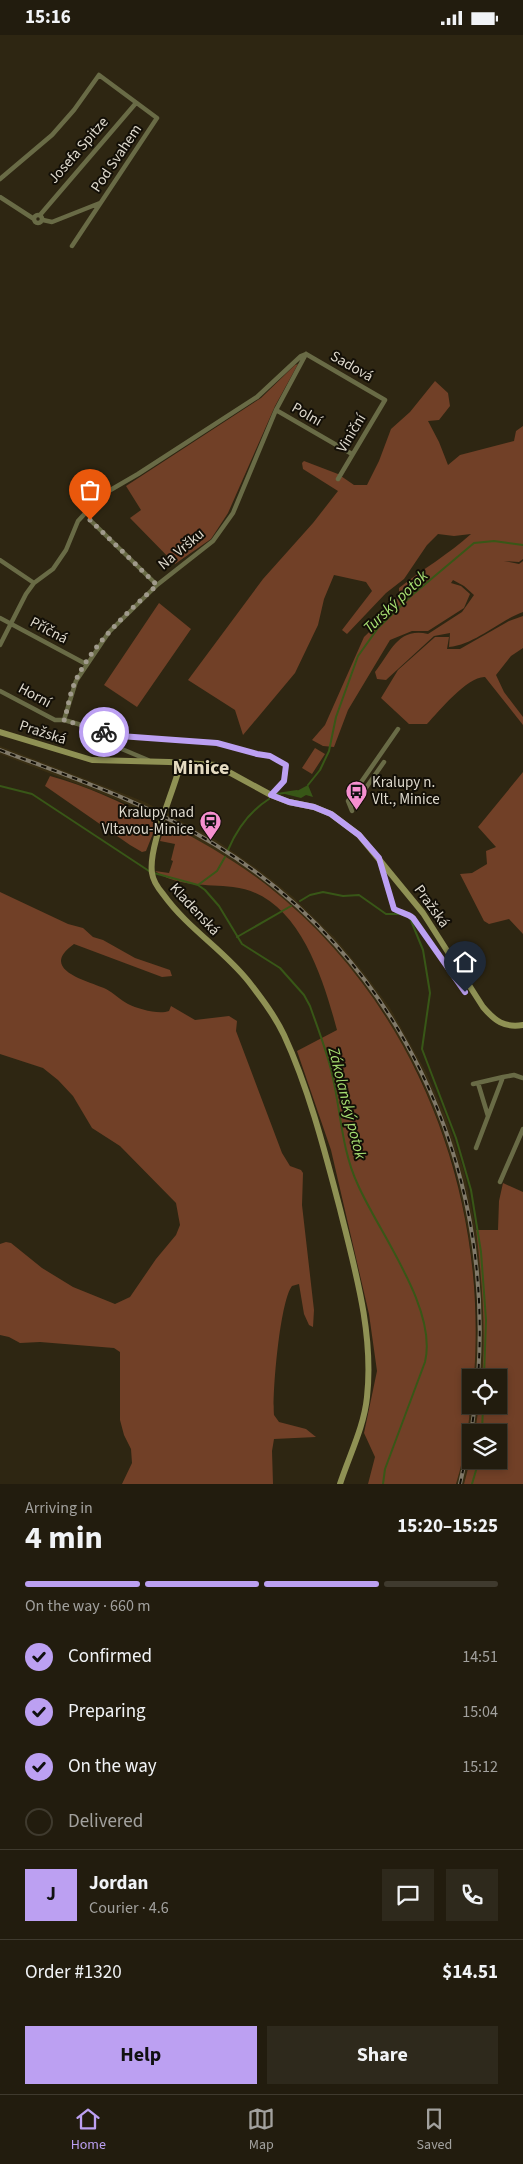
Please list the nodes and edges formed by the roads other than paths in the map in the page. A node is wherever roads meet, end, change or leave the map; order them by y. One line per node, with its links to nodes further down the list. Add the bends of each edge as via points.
1 (136, 103): 2 (street, Pod Svahem, via 99,75 52,135); 4 (street, Pod Svahem, via 157,118); 5 (street, Josefa Spitze)
2 (0, 179)
3 (0, 197): 5 (street, via 39,223)
4 (101, 203): 5 (street, via 52,222); 6 (street, Pod Svahem)
5 (41, 218)
6 (72, 246)
7 (306, 354): 8 (street, Sadová); 9 (street, Na Vršku); 14 (street, via 250,402 107,492 78,521 66,550 53,569)
8 (385, 400): 10 (street, Viniční)
9 (276, 410): 10 (street, Polní); 15 (street, Na Vršku, via 233,513 212,541)
10 (352, 454): 11 (street, Viniční)
11 (338, 479)
12 (90, 520): 15 (street)
13 (0, 560): 14 (street)
14 (34, 583): 17 (street)
15 (157, 585): 19 (street, Na Vršku, via 109,632)
16 (0, 618): 17 (street, Příčná)
17 (10, 623): 18 (street); 19 (street, Příčná)
18 (0, 645)
19 (86, 664): 21 (street, Na Vršku, via 73,687)
20 (0, 691): 21 (street, Horní, via 55,720)
21 (64, 720): 28 (street, Horní, via 120,736 217,743 270,756 286,765 284,781)
22 (398, 729): 26 (street, via 348,801 351,808)
23 (0, 732): 25 (main road, Pražská, via 92,761)
24 (117, 747): 25 (street)
25 (152, 761): 27 (main road, Pražská)
26 (384, 762)
27 (182, 763): 28 (main road, Pražská, via 216,765); 38 (main road, Kladenská, via 157,837 151,867 154,881 180,916 247,979 284,1035 327,1158 351,1255 366,1327 367,1397)
28 (271, 795): 29 (main road, Pražská, via 331,814 359,835)
29 (379, 858): 30 (street, Pražská, via 394,909 413,918); 31 (main road, Pražská, via 423,913 494,1020 502,1025)
30 (465, 992)
31 (523, 1025)
32 (503, 1077): 33 (street, via 514,1075); 34 (street); 34 (street, via 476,1083)
33 (523, 1078)
34 (488, 1117): 36 (street)
35 (523, 1129): 37 (street)
36 (476, 1149)
37 (500, 1182)
38 (340, 1484)

